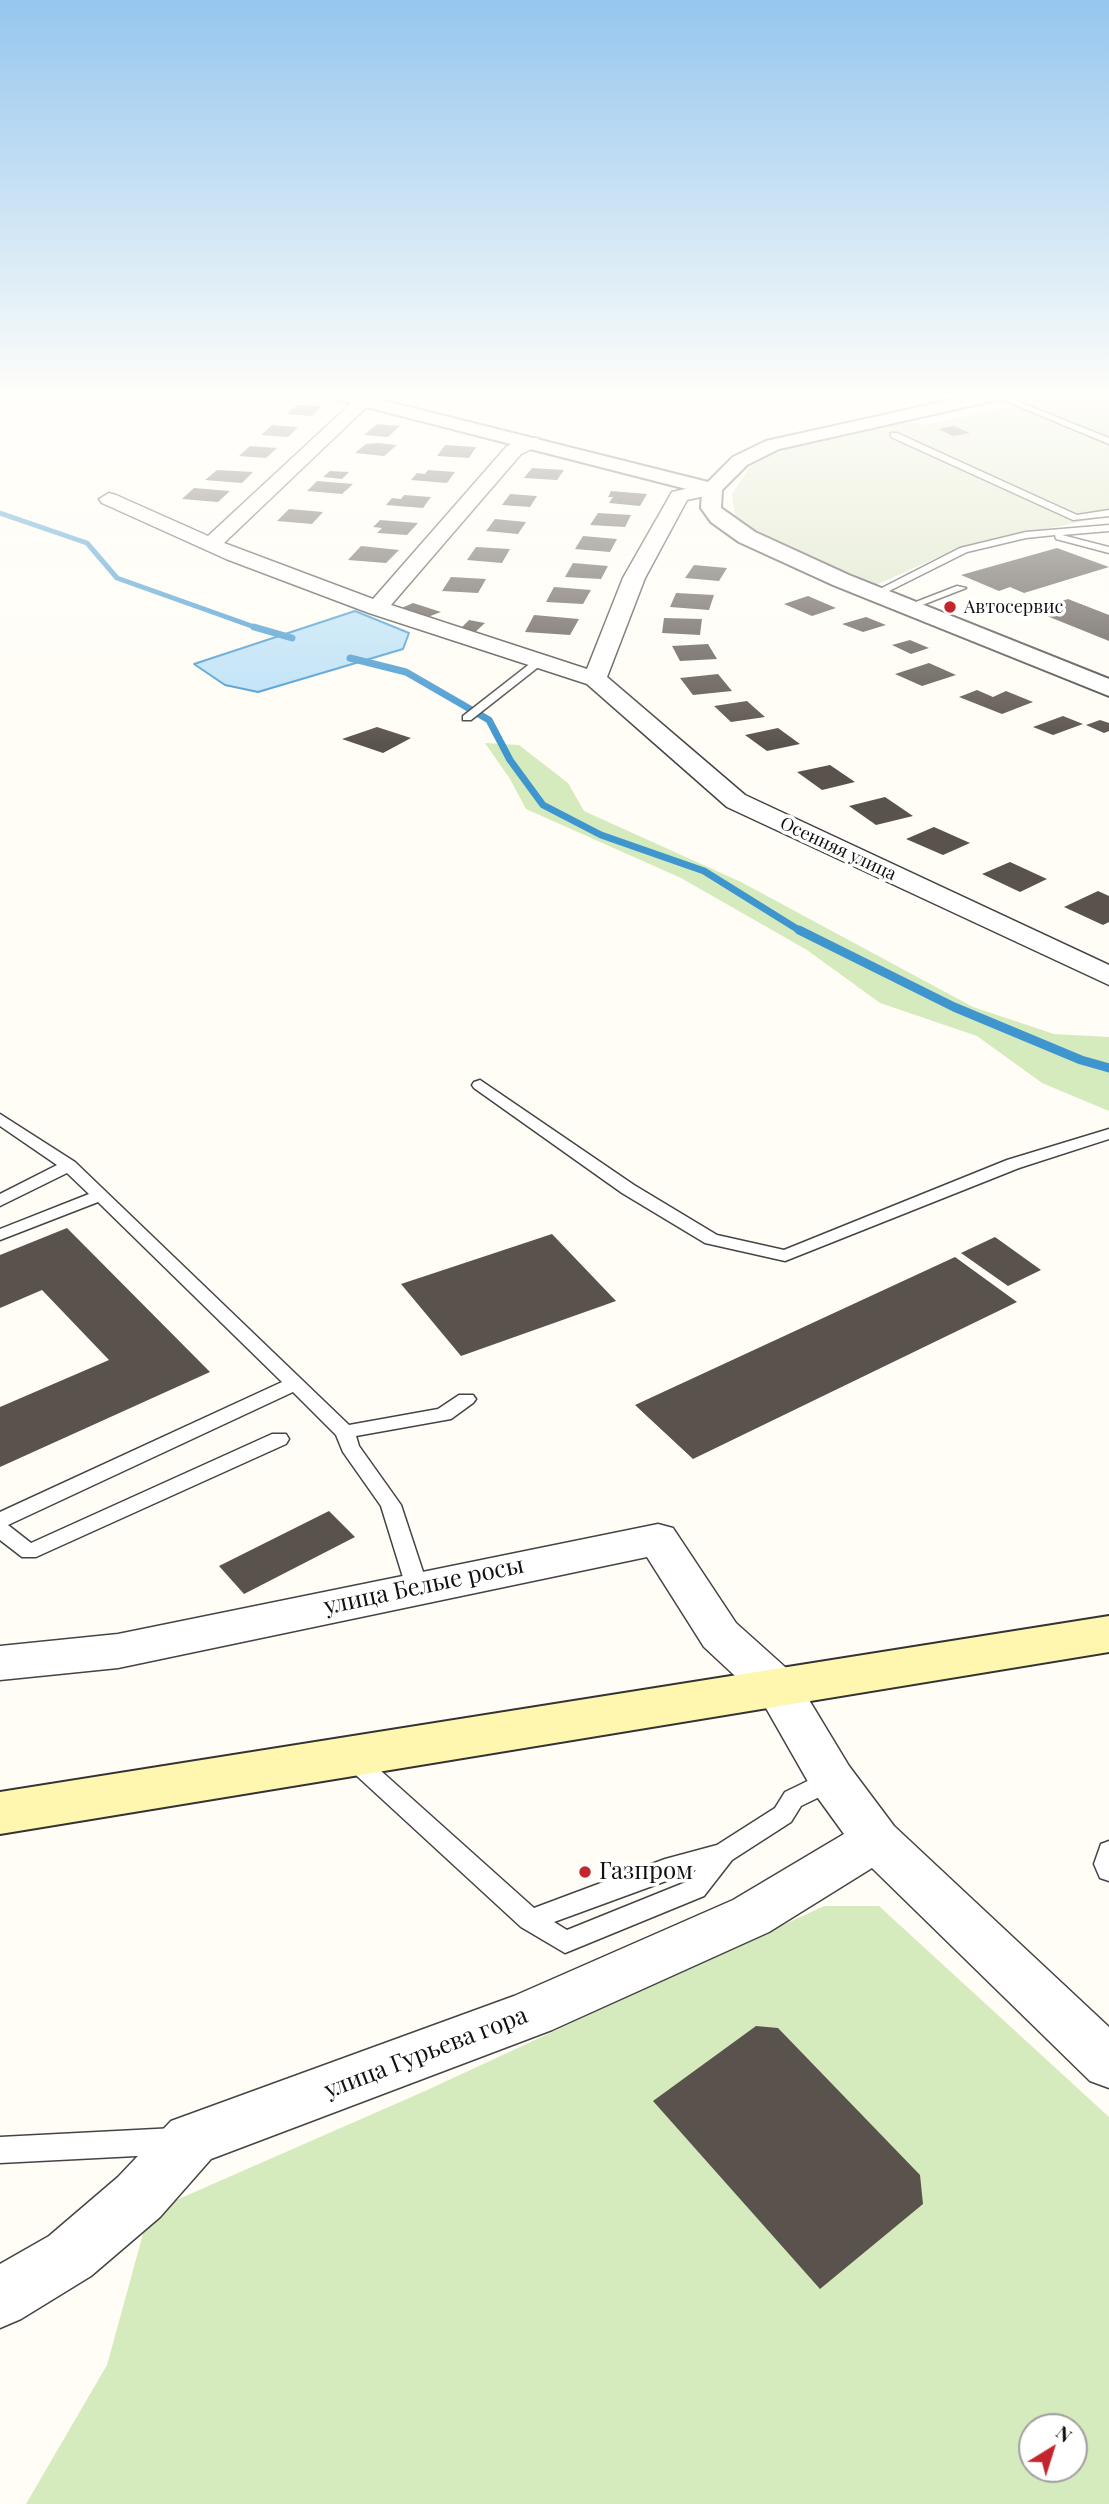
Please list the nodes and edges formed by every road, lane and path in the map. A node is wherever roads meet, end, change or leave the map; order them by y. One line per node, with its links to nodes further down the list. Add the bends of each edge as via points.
1 (139, 513): 10 (street, Осенняя улица)
2 (244, 513): 10 (street)
3 (460, 513): 15 (street)
4 (670, 513): 17 (street, via 634,578)
5 (716, 513): 13 (street, via 730,528)
6 (1065, 513): 7 (lane, via 1076,518)
7 (1109, 513)
8 (1109, 528): 9 (lane)
9 (1042, 533): 11 (lane); 13 (lane, via 964,550)
10 (210, 545): 15 (street, Осенняя улица)
11 (1109, 550)
12 (961, 588): 14 (lane)
13 (875, 594): 14 (street)
14 (908, 607): 18 (street)
15 (377, 608): 16 (street, Осенняя улица)
16 (540, 661): 17 (street, Осенняя улица); 19 (lane)
17 (595, 679): 20 (street, Осенняя улица, via 736,801)
18 (1109, 688)
19 (467, 718)
20 (1109, 976)
21 (480, 1085): 23 (lane, via 628,1189 711,1239 786,1255 1013,1164)
22 (0, 1119): 24 (lane)
23 (1109, 1135)
24 (69, 1166): 25 (lane); 26 (lane)
25 (100, 1195): 27 (lane); 28 (lane)
26 (0, 1201)
27 (0, 1235)
28 (295, 1384): 30 (lane); 32 (lane)
29 (466, 1399): 30 (lane, via 444,1414)
30 (345, 1432): 34 (lane, via 350,1447 391,1505)
31 (279, 1439): 33 (lane, via 29,1552)
32 (0, 1520)
33 (0, 1529)
34 (417, 1587): 36 (street, улица Белые росы, via 118,1650); 37 (street, улица Белые росы, via 658,1539 720,1635)
35 (1109, 1634): 37 (main road)
36 (0, 1663)
37 (778, 1688): 38 (main road); 39 (street)
38 (351, 1757): 39 (lane, via 530,1920 565,1942 695,1889 724,1853 783,1815 793,1799); 40 (main road)
39 (832, 1780): 41 (street)
40 (0, 1813)
41 (876, 1840): 44 (street); 45 (street, улица Гурьева гора, via 751,1916 533,2013)
42 (1109, 1851): 43 (lane)
43 (1109, 1871)
44 (1109, 2063)
45 (191, 2140): 46 (lane); 47 (street, улица Гурьева гора, via 139,2197 70,2256)
46 (0, 2150)
47 (0, 2298)

